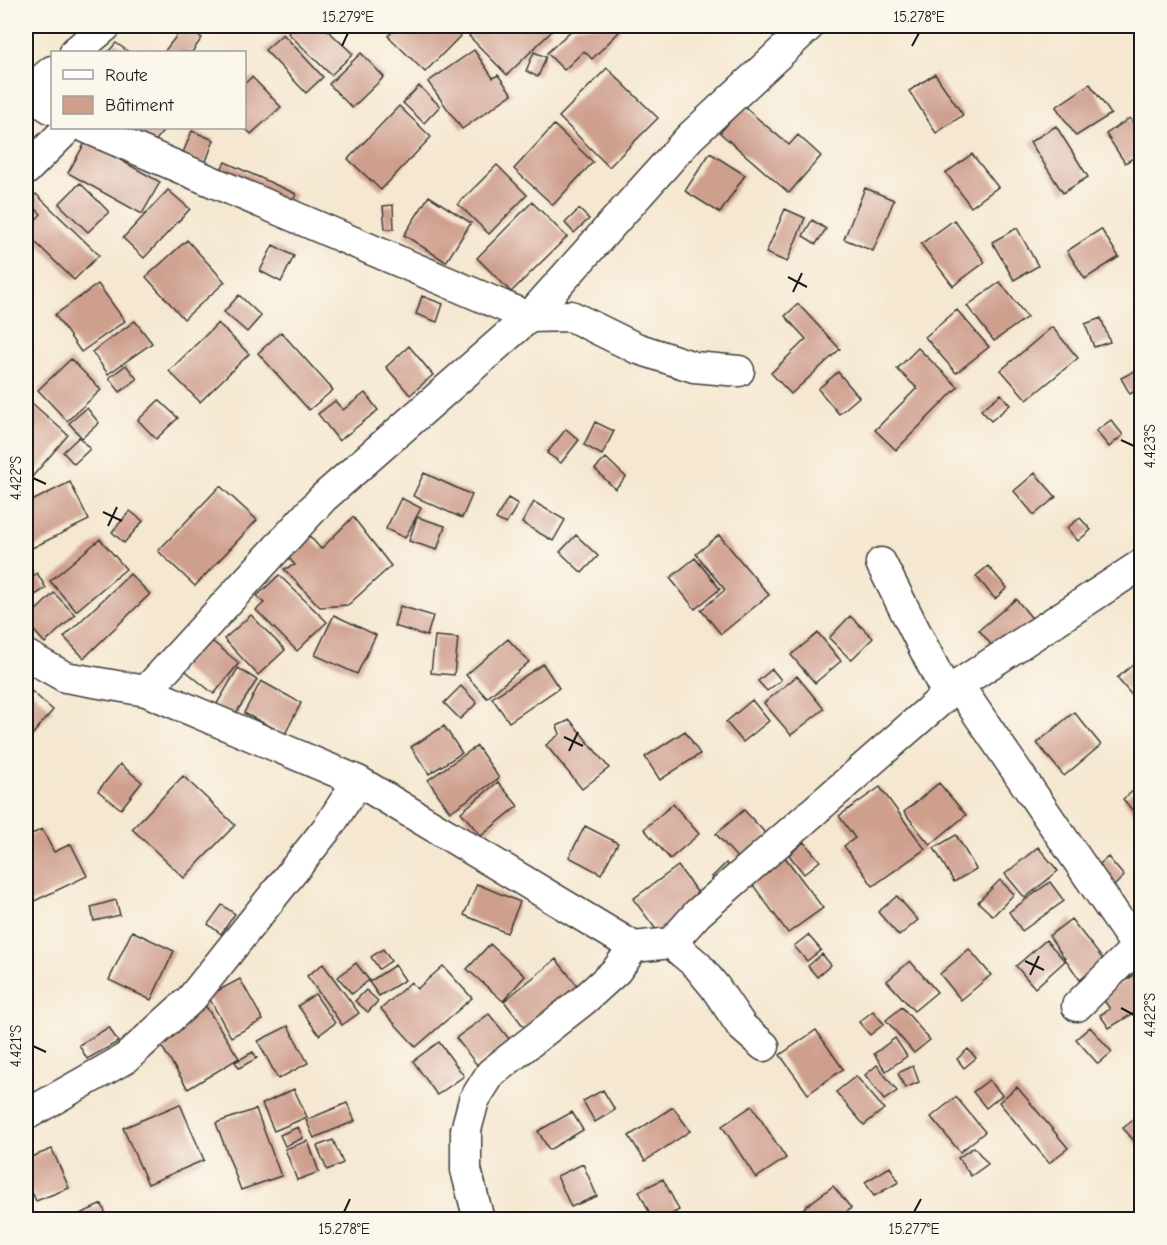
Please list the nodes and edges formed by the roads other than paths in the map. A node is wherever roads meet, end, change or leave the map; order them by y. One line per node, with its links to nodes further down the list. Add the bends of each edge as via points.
1 (106, 26): 3 (street)
2 (809, 26): 10 (street, via 690,137)
3 (76, 51)
4 (51, 72): 5 (street)
5 (26, 93): 6 (street)
6 (51, 108)
7 (67, 129): 9 (street)
8 (89, 129): 10 (street)
9 (26, 170)
10 (529, 317): 11 (street, via 571,316 636,348 694,367); 16 (street, via 323,498)
11 (739, 371)
12 (881, 563): 15 (street)
13 (1142, 564): 15 (street)
14 (26, 655): 16 (street, via 66,677)
15 (952, 690): 18 (street, via 698,913); 19 (street)
16 (146, 691): 17 (street)
17 (358, 781): 20 (street); 23 (street, via 329,826 191,999 126,1058)
18 (670, 943): 20 (street); 22 (street, via 697,965 742,1027)
19 (1139, 944): 21 (street)
20 (634, 947): 24 (street, via 616,971 584,1000 491,1072 474,1100 466,1130 466,1170)
21 (1077, 1006)
22 (764, 1046)
23 (26, 1115)
24 (480, 1220)

